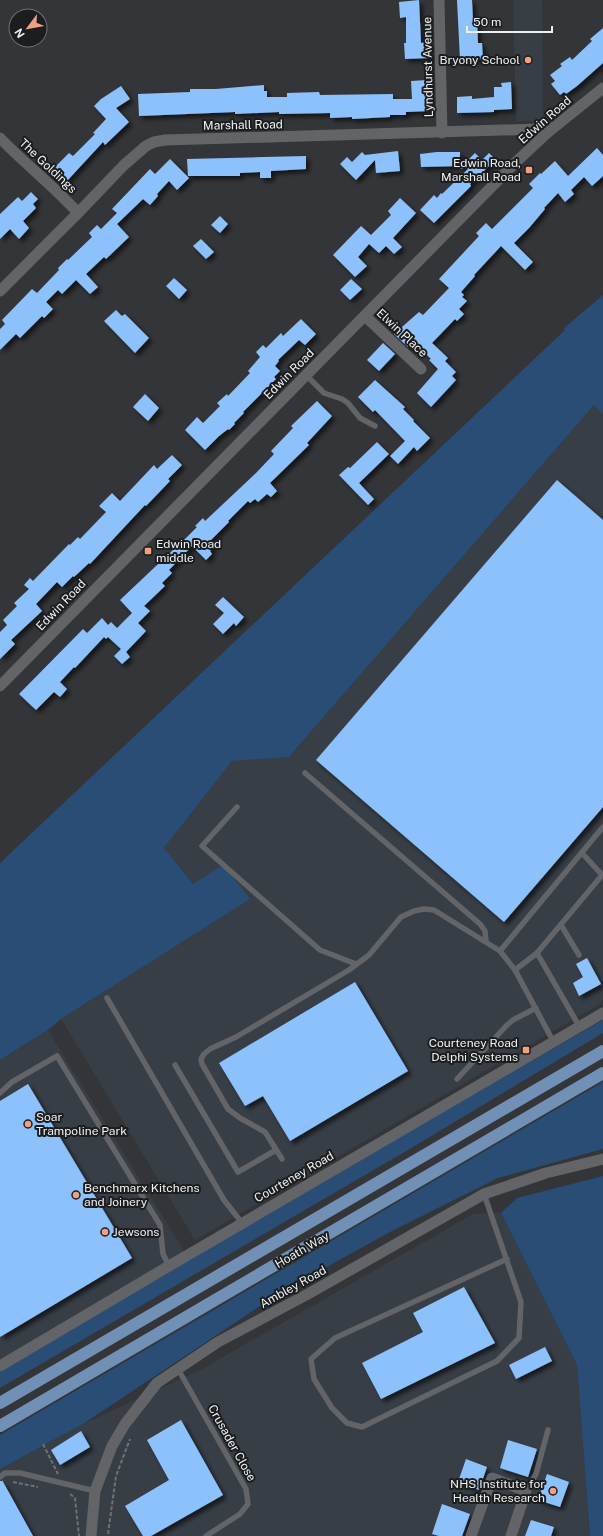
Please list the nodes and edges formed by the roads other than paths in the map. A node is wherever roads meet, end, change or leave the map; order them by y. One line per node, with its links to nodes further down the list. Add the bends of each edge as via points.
1 (439, 0): 3 (street, Lyndhurst Avenue)
2 (603, 88): 4 (street, Edwin Road)
3 (442, 133): 4 (street, Marshall Road, via 539,129); 6 (street, Marshall Road, via 154,142 124,165)
4 (547, 133): 8 (street, Edwin Road)
5 (0, 138): 6 (street, The Goldings, via 64,196)
6 (78, 213): 7 (street, Marshall Road)
7 (0, 291)
8 (365, 316): 9 (street, Elwin Place); 10 (street, Edwin Road)
9 (421, 369)
10 (307, 376): 11 (lane, via 324,393 342,399 360,418); 12 (street, Edwin Road)
11 (375, 426)
12 (0, 686)
13 (305, 773): 19 (lane, via 480,924 485,931)
14 (237, 807): 23 (lane, via 202,846 320,950)
15 (603, 827): 16 (lane)
16 (582, 853): 17 (lane); 20 (lane)
17 (603, 875): 18 (lane)
18 (561, 925): 21 (lane); 22 (lane)
19 (486, 941): 20 (lane); 23 (lane, via 434,910 414,911 401,917 369,955)
20 (500, 951): 24 (lane)
21 (537, 953): 24 (lane); 28 (lane)
22 (579, 955)
23 (356, 964): 35 (lane, via 236,1037 210,1049 201,1059 228,1109 265,1132)
24 (515, 970): 26 (lane)
25 (107, 998): 39 (lane, via 224,1200)
26 (536, 1008): 29 (lane); 33 (lane, via 507,1025)
27 (603, 1012): 28 (street, Courteney Road)
28 (579, 1026): 29 (street, Courteney Road)
29 (553, 1041): 39 (street, Courteney Road)
30 (603, 1051): 44 (main road, Hoath Way)
31 (175, 1065): 35 (lane, via 238,1172)
32 (603, 1073): 45 (main road, Hoath Way)
33 (457, 1079)
34 (0, 1093): 41 (lane, via 12,1082 57,1056 160,1225 163,1254)
35 (276, 1150): 36 (lane)
36 (282, 1159)
37 (603, 1159): 38 (street, Ambley Road, via 546,1173)
38 (484, 1194): 40 (lane); 43 (street, Ambley Road, via 218,1342)
39 (242, 1223): 41 (street, Courteney Road)
40 (507, 1259): 40 (lane, via 522,1302 518,1338 497,1361 362,1428 347,1423 332,1408 314,1379 311,1358 335,1338)
41 (169, 1266): 42 (street, Courteney Road)
42 (0, 1366)
43 (178, 1369): 48 (street, Ambley Road, via 157,1383 125,1424 112,1446); 51 (lane, Crusader Close, via 246,1489 248,1504 240,1514)
44 (0, 1403)
45 (0, 1426)
46 (548, 1430): 49 (lane, via 536,1474)
47 (0, 1477): 48 (lane, via 5,1473 20,1473)
48 (95, 1491): 50 (street, Ambley Road)
49 (526, 1491): 52 (street, via 492,1478); 53 (street)
50 (91, 1536)
51 (206, 1536)
52 (471, 1536)
53 (511, 1536)

